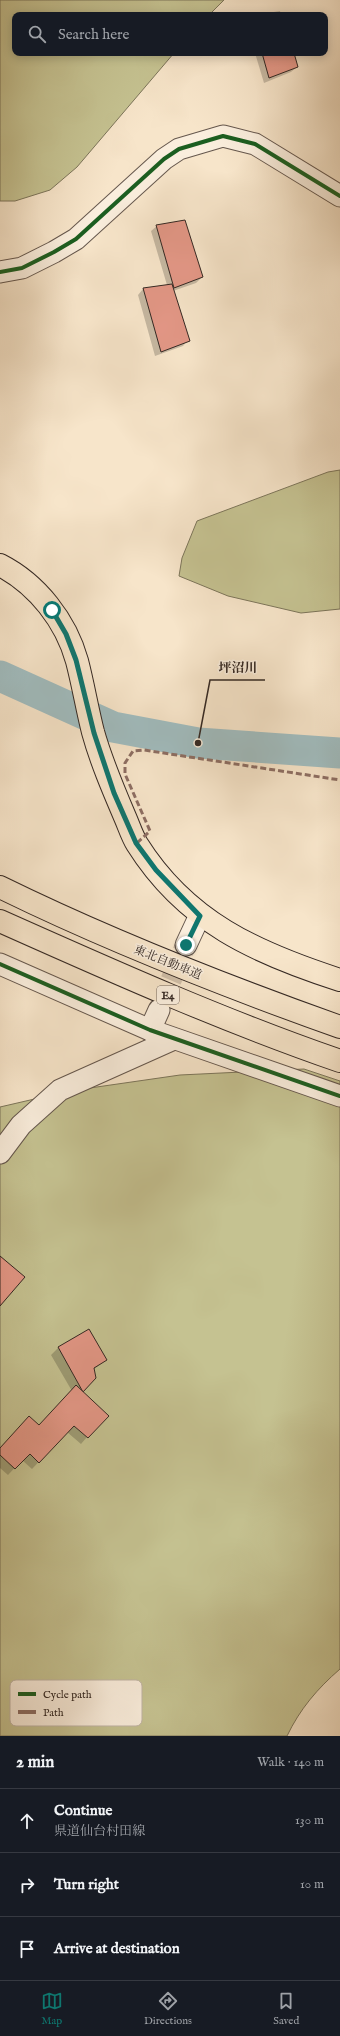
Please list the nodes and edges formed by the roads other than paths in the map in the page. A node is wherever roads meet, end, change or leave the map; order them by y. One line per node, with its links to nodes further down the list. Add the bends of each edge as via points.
1 (340, 196): 2 (street, via 255,144 223,136 179,149 164,159 76,239 22,268)
2 (0, 272)
3 (0, 565): 5 (main road, via 31,587 52,610 66,634 76,660 94,733 114,793 136,843 156,870)
4 (0, 887): 11 (main road, 東北自動車道, via 137,949)
5 (200, 916): 7 (street); 9 (main road, via 266,954)
6 (0, 921): 14 (main road, E4, via 226,1019)
7 (186, 945)
8 (0, 964): 12 (street)
9 (340, 980)
10 (159, 1010): 12 (street)
11 (340, 1027)
12 (150, 1030): 13 (street)
13 (174, 1039): 15 (street); 16 (street, via 60,1090 21,1125)
14 (340, 1061)
15 (340, 1096)
16 (0, 1153)

